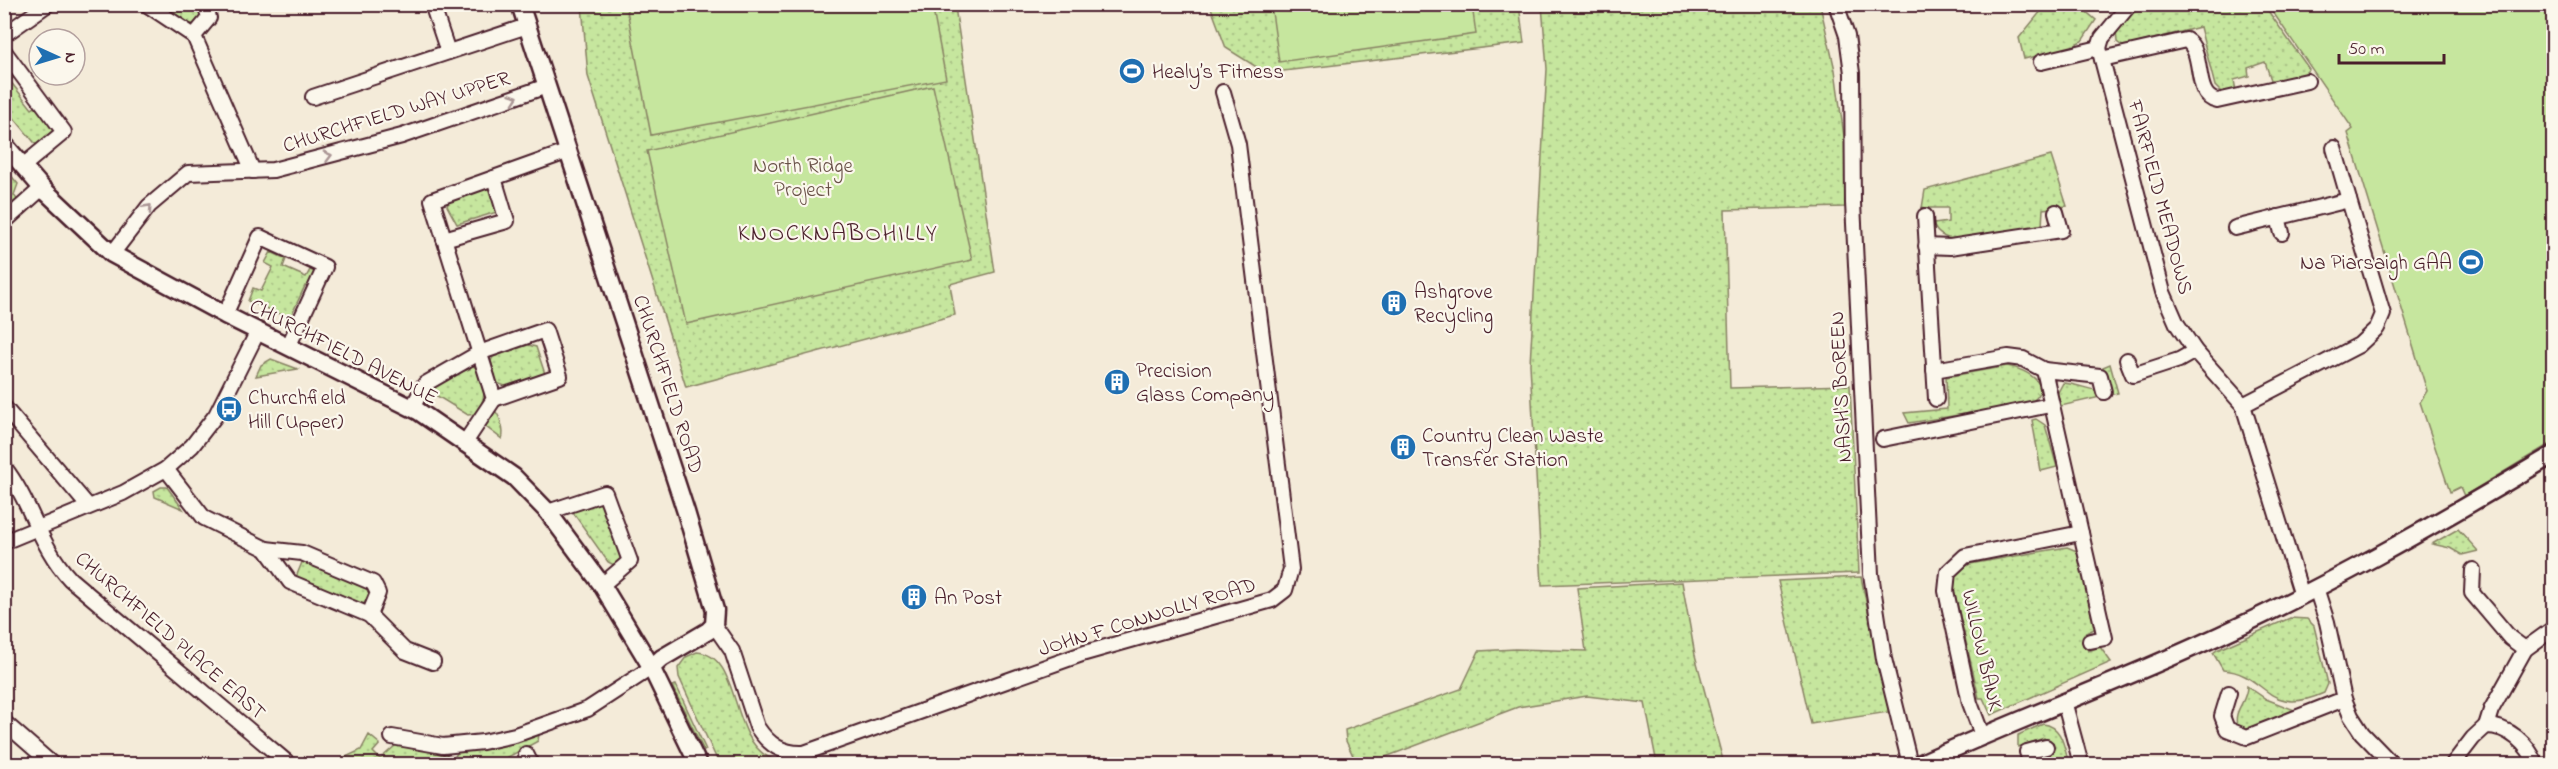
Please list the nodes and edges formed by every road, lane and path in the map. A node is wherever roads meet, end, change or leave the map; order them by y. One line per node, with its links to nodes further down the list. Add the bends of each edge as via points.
1 (48, 4): 9 (street)
2 (146, 4): 10 (street)
3 (205, 4): 10 (street, via 209,18)
4 (432, 4): 12 (street)
5 (520, 4): 8 (street, CHURCHFIELD ROAD)
6 (1836, 4): 83 (street, NASH'S BOREEN, via 1852,73 1853,203 1871,574 1884,659)
7 (2130, 4): 13 (street, via 2102,38)
8 (527, 26): 12 (street); 16 (street, CHURCHFIELD ROAD)
9 (4, 35)
10 (194, 36): 23 (street)
11 (4, 51): 22 (street, via 64,132)
12 (448, 52): 18 (street)
13 (2101, 53): 14 (street); 15 (street, via 2186,40 2194,47 2205,92 2211,100 2258,84); 39 (street, FAIRFIELD MEADOWS, via 2163,292)
14 (2041, 62)
15 (2307, 81)
16 (547, 86): 21 (street, CHURCHFIELD ROAD); 23 (street, CHURCHFIELD WAY UPPER, one-way to 16, via 273,170 402,136)
17 (1223, 92): 66 (street, JOHN F CONNOLLY ROAD, via 1238,144 1269,387 1291,569 1285,590 1272,600 1085,653 804,753 781,750 764,737 732,651)
18 (313, 98)
19 (4, 144): 22 (street, CHURCHFIELD AVENUE)
20 (2334, 148): 26 (street)
21 (569, 151): 24 (street); 66 (street, CHURCHFIELD ROAD, via 693,534 715,610)
22 (23, 166): 25 (street, CHURCHFIELD AVENUE)
23 (253, 171): 35 (street, CHURCHFIELD WAY UPPER, one-way to 23, via 149,206 188,173)
24 (494, 178): 33 (street, via 432,200); 33 (street, via 507,221)
25 (42, 188): 30 (street); 35 (street, CHURCHFIELD AVENUE)
26 (2349, 200): 29 (street); 48 (street, via 2382,309 2381,322 2359,345)
27 (2056, 212): 34 (street, via 2061,230 1950,247)
28 (1926, 216): 34 (street)
29 (2278, 218): 31 (street); 32 (street)
30 (4, 222)
31 (2235, 228)
32 (2282, 233)
33 (444, 239): 40 (street)
34 (1926, 246): 42 (street)
35 (112, 254): 36 (street, CHURCHFIELD AVENUE)
36 (225, 315): 37 (street, CHURCHFIELD AVENUE); 38 (street, via 260,237 325,267)
37 (258, 331): 38 (street, CHURCHFIELD AVENUE); 55 (street, via 216,415 192,446)
38 (289, 345): 50 (street, CHURCHFIELD AVENUE)
39 (2195, 351): 41 (street, via 2133,375); 48 (street, FAIRFIELD MEADOWS)
40 (479, 353): 45 (street); 45 (street, via 545,330 560,376); 50 (street, via 425,384)
41 (2127, 360)
42 (1934, 370): 43 (street, via 2008,357 2023,359); 46 (street)
43 (2044, 370): 44 (street, via 2100,376); 47 (street)
44 (2104, 392)
45 (494, 399): 52 (street)
46 (1936, 399)
47 (2050, 405): 51 (street); 59 (street)
48 (2243, 405): 64 (street, FAIRFIELD MEADOWS)
49 (4, 407): 56 (street)
50 (412, 408): 52 (street, CHURCHFIELD AVENUE)
51 (1882, 439)
52 (464, 444): 57 (street, CHURCHFIELD AVENUE, via 514,477)
53 (2553, 454): 64 (street)
54 (4, 467): 58 (street, CHURCHFIELD PLACE EAST, via 16,482)
55 (166, 469): 56 (street, via 123,493); 61 (street, via 204,518)
56 (88, 506): 58 (street)
57 (548, 512): 63 (street, CHURCHFIELD AVENUE); 63 (street, via 605,493 630,561)
58 (38, 528): 60 (street); 81 (street, CHURCHFIELD PLACE EAST, via 52,561 70,579)
59 (2081, 533): 68 (street, via 2105,638); 77 (street, WILLOW BANK, via 1965,556 1948,572 1946,591 1970,703)
60 (4, 542)
61 (266, 549): 65 (street, via 290,582); 65 (street, via 302,553 373,583 378,593)
62 (2473, 570): 69 (street, via 2472,593 2510,638)
63 (602, 585): 71 (street, CHURCHFIELD AVENUE)
64 (2309, 592): 73 (street, FAIRFIELD MEADOWS, via 2327,622); 74 (street, via 2195,647)
65 (369, 615): 70 (street, via 405,651)
66 (714, 625): 71 (street)
67 (2553, 628): 69 (street)
68 (2090, 641)
69 (2525, 649): 76 (street)
70 (433, 662)
71 (650, 665): 78 (street, via 588,709 515,735 443,746); 82 (street, CHURCHFIELD AVENUE)
72 (2229, 693): 73 (street, via 2222,716 2227,729 2247,737)
73 (2344, 699): 87 (street, FAIRFIELD MEADOWS, via 2362,733)
74 (2064, 701): 77 (street); 86 (street)
75 (4, 722): 80 (street)
76 (2486, 726): 88 (street); 89 (street, via 2508,731 2527,749)
77 (1982, 735): 84 (street)
78 (392, 737)
79 (2046, 747): 85 (street, via 2027,752)
80 (52, 765)
81 (289, 765)
82 (698, 765)
83 (1910, 765)
84 (1918, 765)
85 (2031, 765)
86 (2081, 765)
87 (2392, 765)
88 (2453, 765)
89 (2536, 765)

